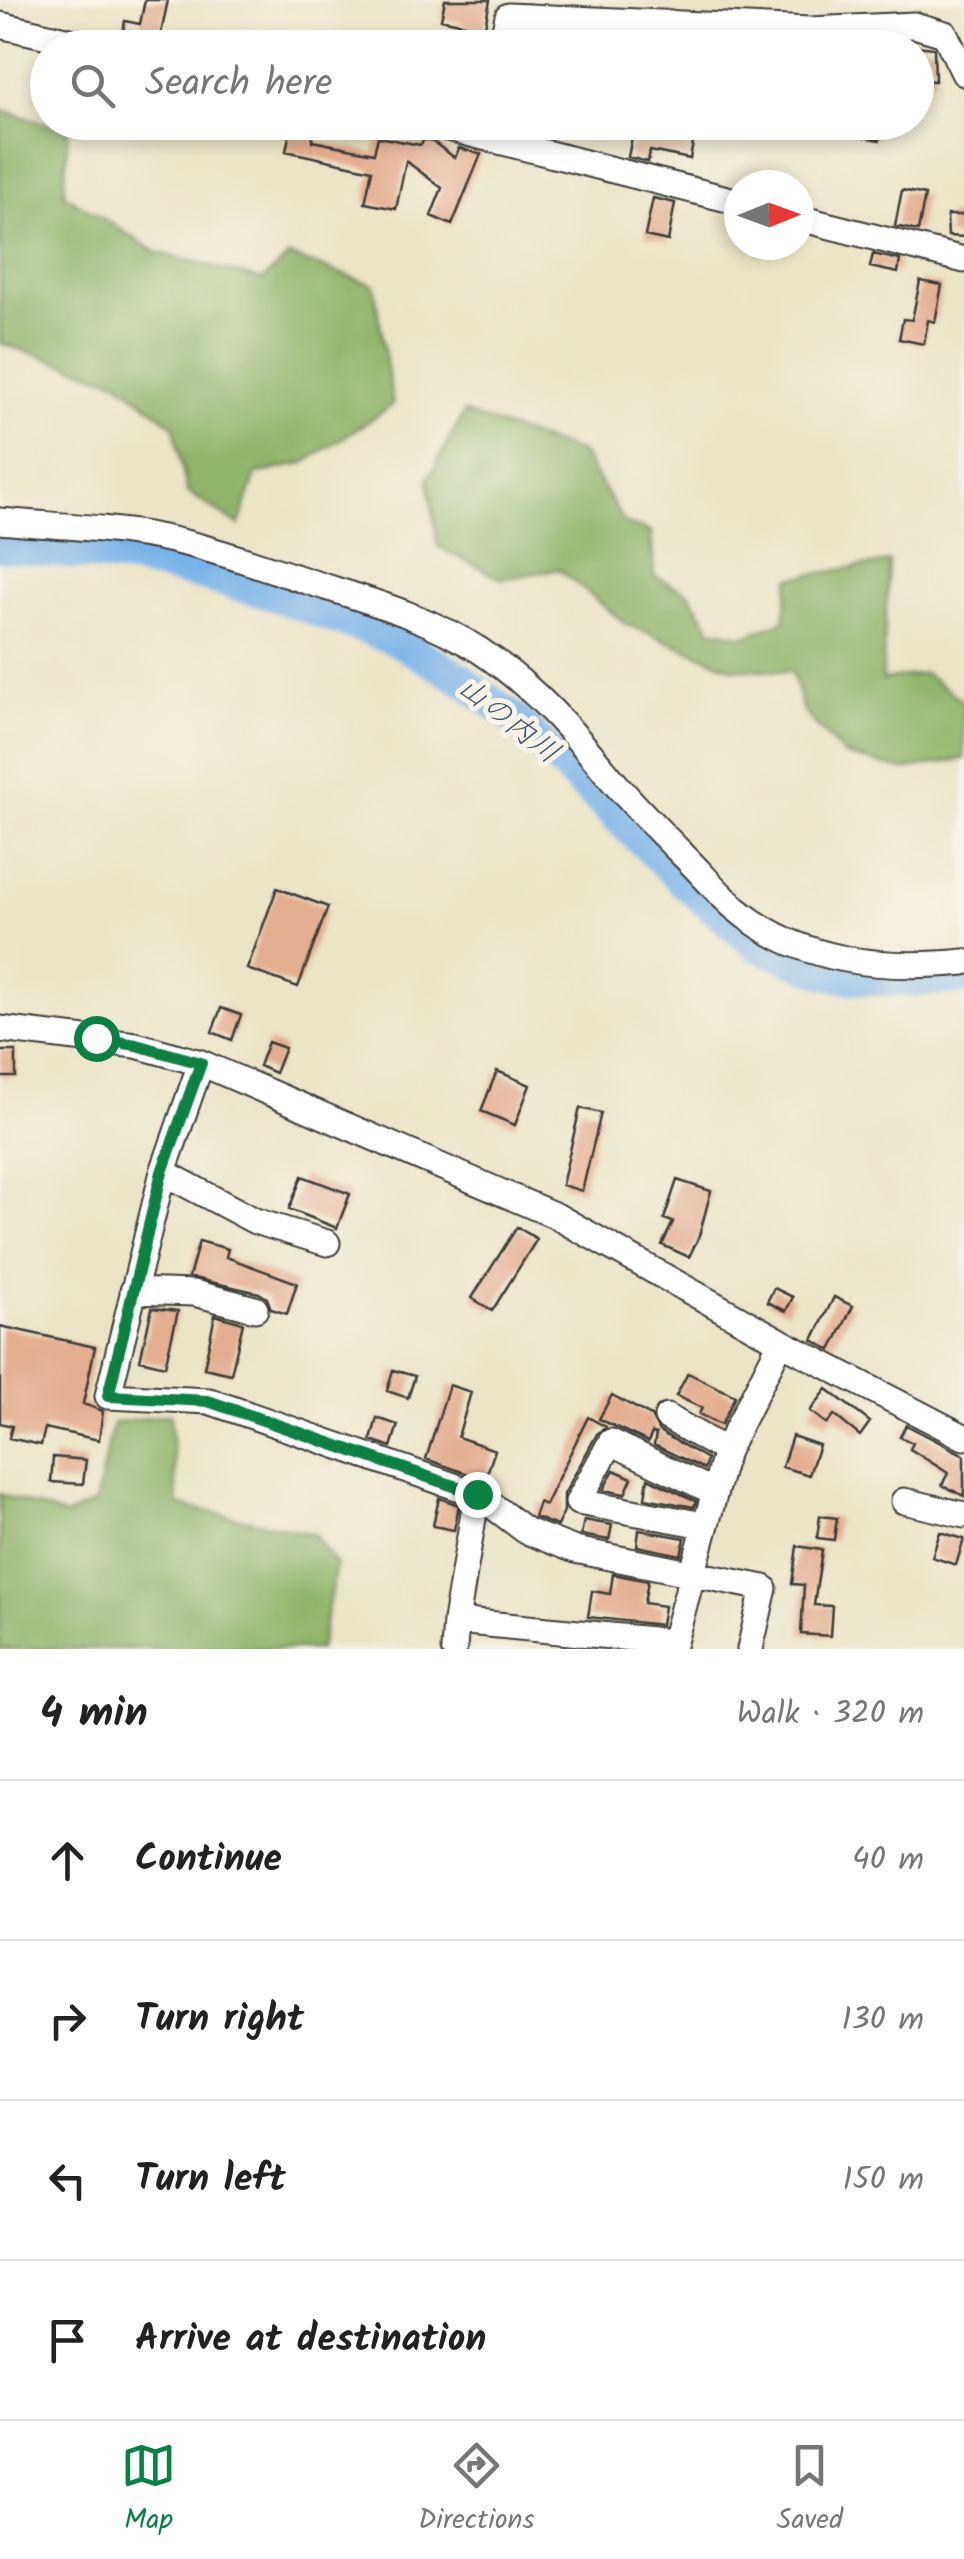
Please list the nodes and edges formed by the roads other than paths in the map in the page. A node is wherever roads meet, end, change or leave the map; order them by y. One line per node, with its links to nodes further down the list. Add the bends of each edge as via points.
1 (0, 26): 7 (street)
2 (505, 30): 4 (street, via 508,16)
3 (810, 30): 5 (street)
4 (810, 30)
5 (931, 30)
6 (934, 31): 8 (street, via 945,34)
7 (30, 33)
8 (964, 73)
9 (521, 140): 10 (street)
10 (724, 198)
11 (814, 222): 12 (street)
12 (964, 260)
13 (0, 521): 14 (street, via 194,545 414,616 478,650 535,692 636,809 736,909 767,930 837,959 876,966)
14 (964, 962)
15 (0, 1030): 16 (street, via 136,1045)
16 (201, 1063): 17 (street); 21 (street, via 556,1216)
17 (162, 1172): 18 (street, via 255,1221); 19 (street)
18 (326, 1243)
19 (133, 1291): 20 (street, via 194,1293); 26 (street, via 108,1396 208,1401)
20 (254, 1310)
21 (781, 1342): 23 (street); 24 (street)
22 (667, 1416): 24 (street)
23 (964, 1437)
24 (726, 1450): 25 (street)
25 (714, 1492): 29 (street); 29 (street, via 611,1442 578,1502)
26 (477, 1494): 30 (street, via 526,1531 575,1550); 31 (street)
27 (904, 1502): 28 (street)
28 (964, 1515)
29 (704, 1526): 30 (street)
30 (691, 1572): 32 (street); 34 (street, via 764,1588)
31 (456, 1621): 32 (street); 33 (street)
32 (673, 1646)
33 (454, 1649)
34 (750, 1649)

